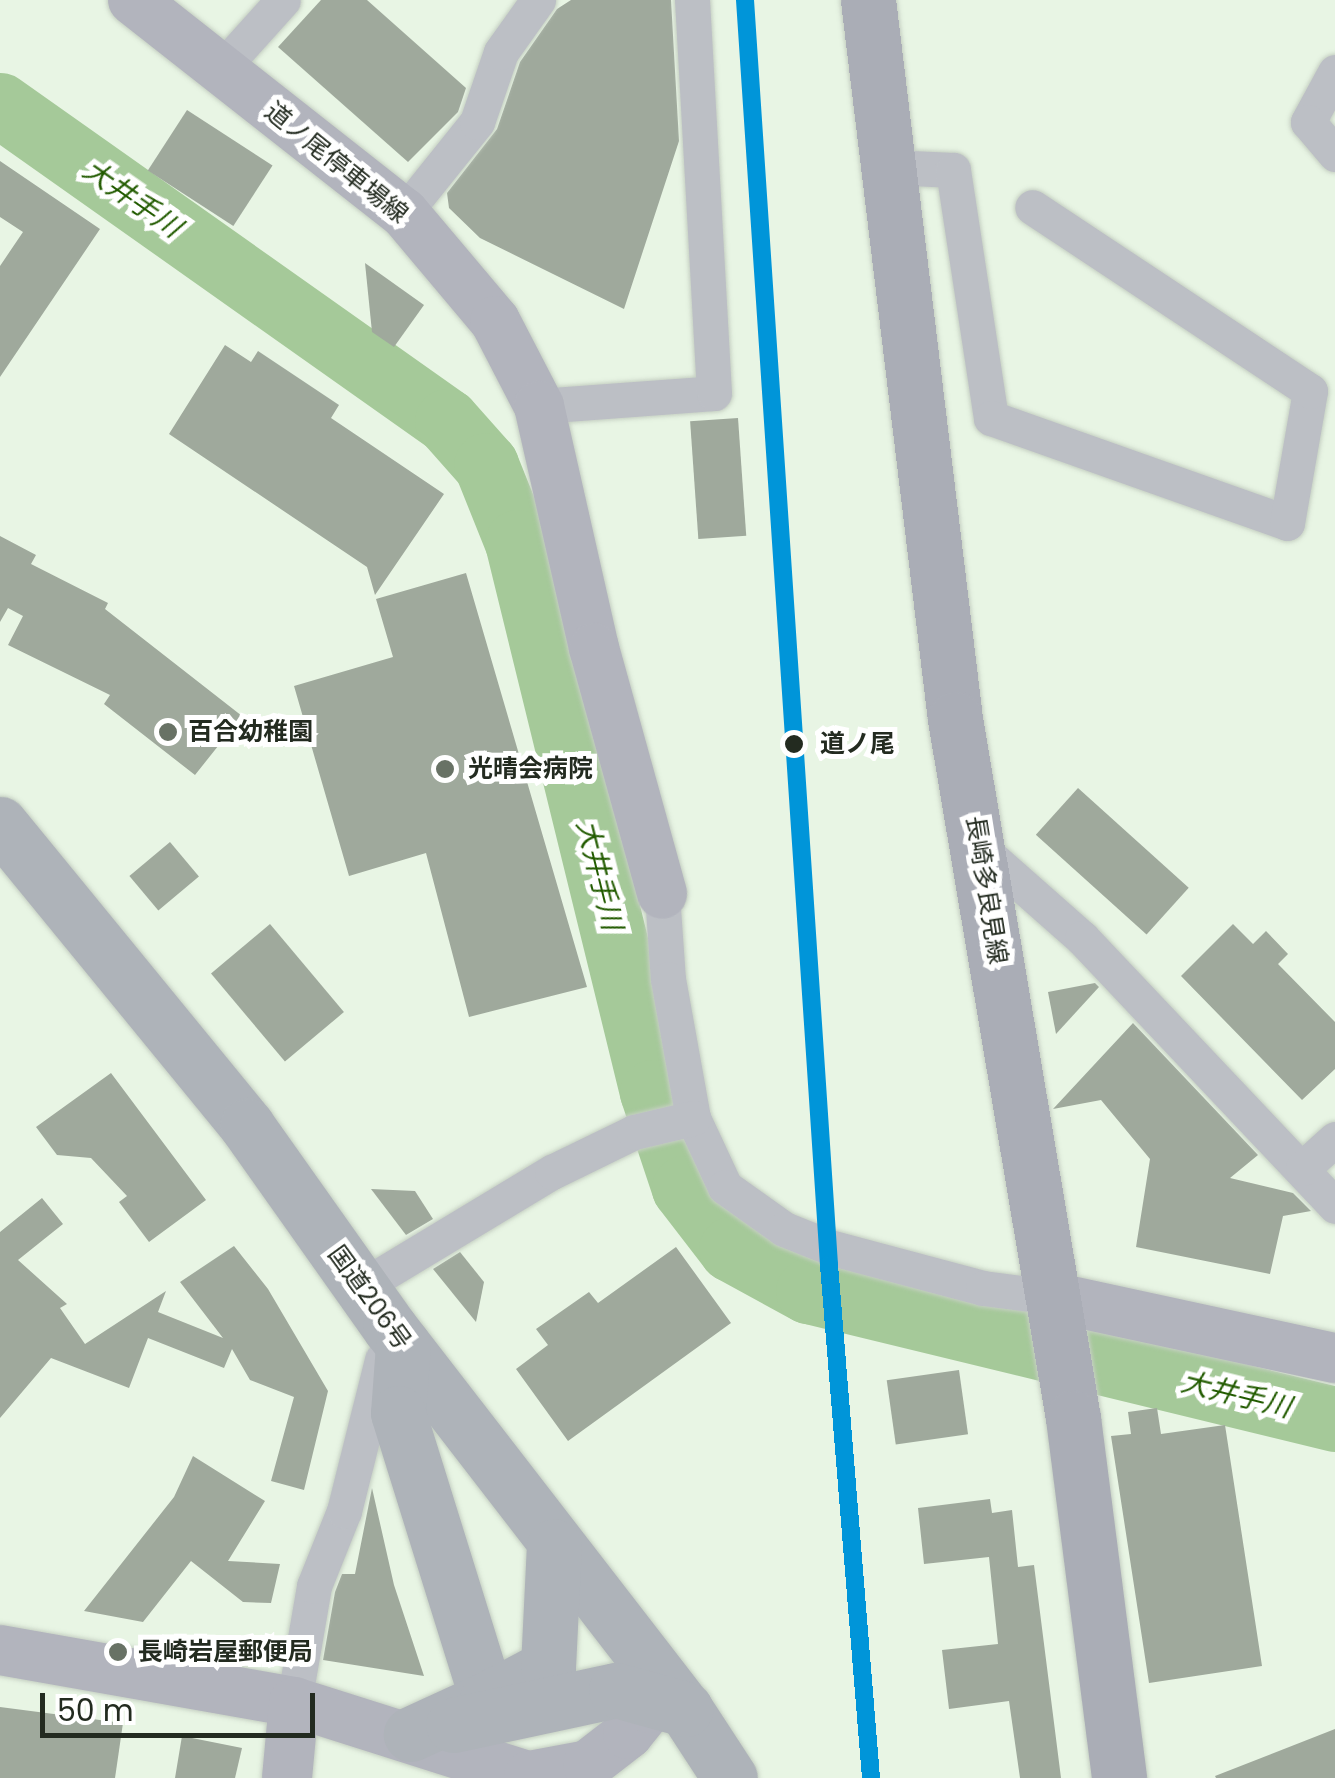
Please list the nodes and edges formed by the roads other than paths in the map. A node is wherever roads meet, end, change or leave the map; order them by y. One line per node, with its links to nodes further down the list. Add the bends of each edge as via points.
1 (132, 0): 6 (street, 道ノ尾停車場線)
2 (283, 0): 6 (street)
3 (538, 0): 11 (street, via 501,52 476,122)
4 (692, 0): 12 (street, via 714,393)
5 (868, 0): 9 (main road, 長崎多良見線)
6 (220, 70): 11 (street, 道ノ尾停車場線)
7 (1335, 72): 8 (street, via 1308,122)
8 (1335, 154)
9 (890, 167): 10 (street, via 952,170 991,418 1288,524 1310,391); 14 (main road, 長崎多良見線, via 955,719)
10 (1032, 207)
11 (404, 213): 12 (street, 道ノ尾停車場線, via 495,321)
12 (539, 406): 15 (street, 道ノ尾停車場線, via 594,648)
13 (0, 824): 21 (highway, 国道206号, via 247,1126)
14 (980, 848): 18 (street, via 1082,938); 20 (main road, 長崎多良見線)
15 (662, 894): 16 (street)
16 (687, 1120): 20 (street, via 725,1187 784,1229 983,1288); 21 (street, via 634,1132 536,1180)
17 (1335, 1138): 18 (street)
18 (1302, 1168): 19 (street)
19 (1335, 1206)
20 (1052, 1298): 22 (street); 32 (main road, 長崎多良見線)
21 (385, 1320): 23 (highway, 国道206号); 26 (highway, via 398,1414); 27 (street, via 344,1511 314,1586)
22 (1335, 1358)
23 (554, 1546): 25 (highway, 国道206号); 26 (highway, via 548,1668)
24 (0, 1650): 27 (street)
25 (658, 1688): 28 (highway, via 616,1690); 29 (street, via 628,1734 588,1765); 31 (highway, 国道206号)
26 (487, 1699): 28 (highway)
27 (294, 1702): 28 (street); 30 (street)
28 (411, 1734): 29 (street)
29 (531, 1777)
30 (288, 1778)
31 (730, 1778)
32 (1118, 1778)

